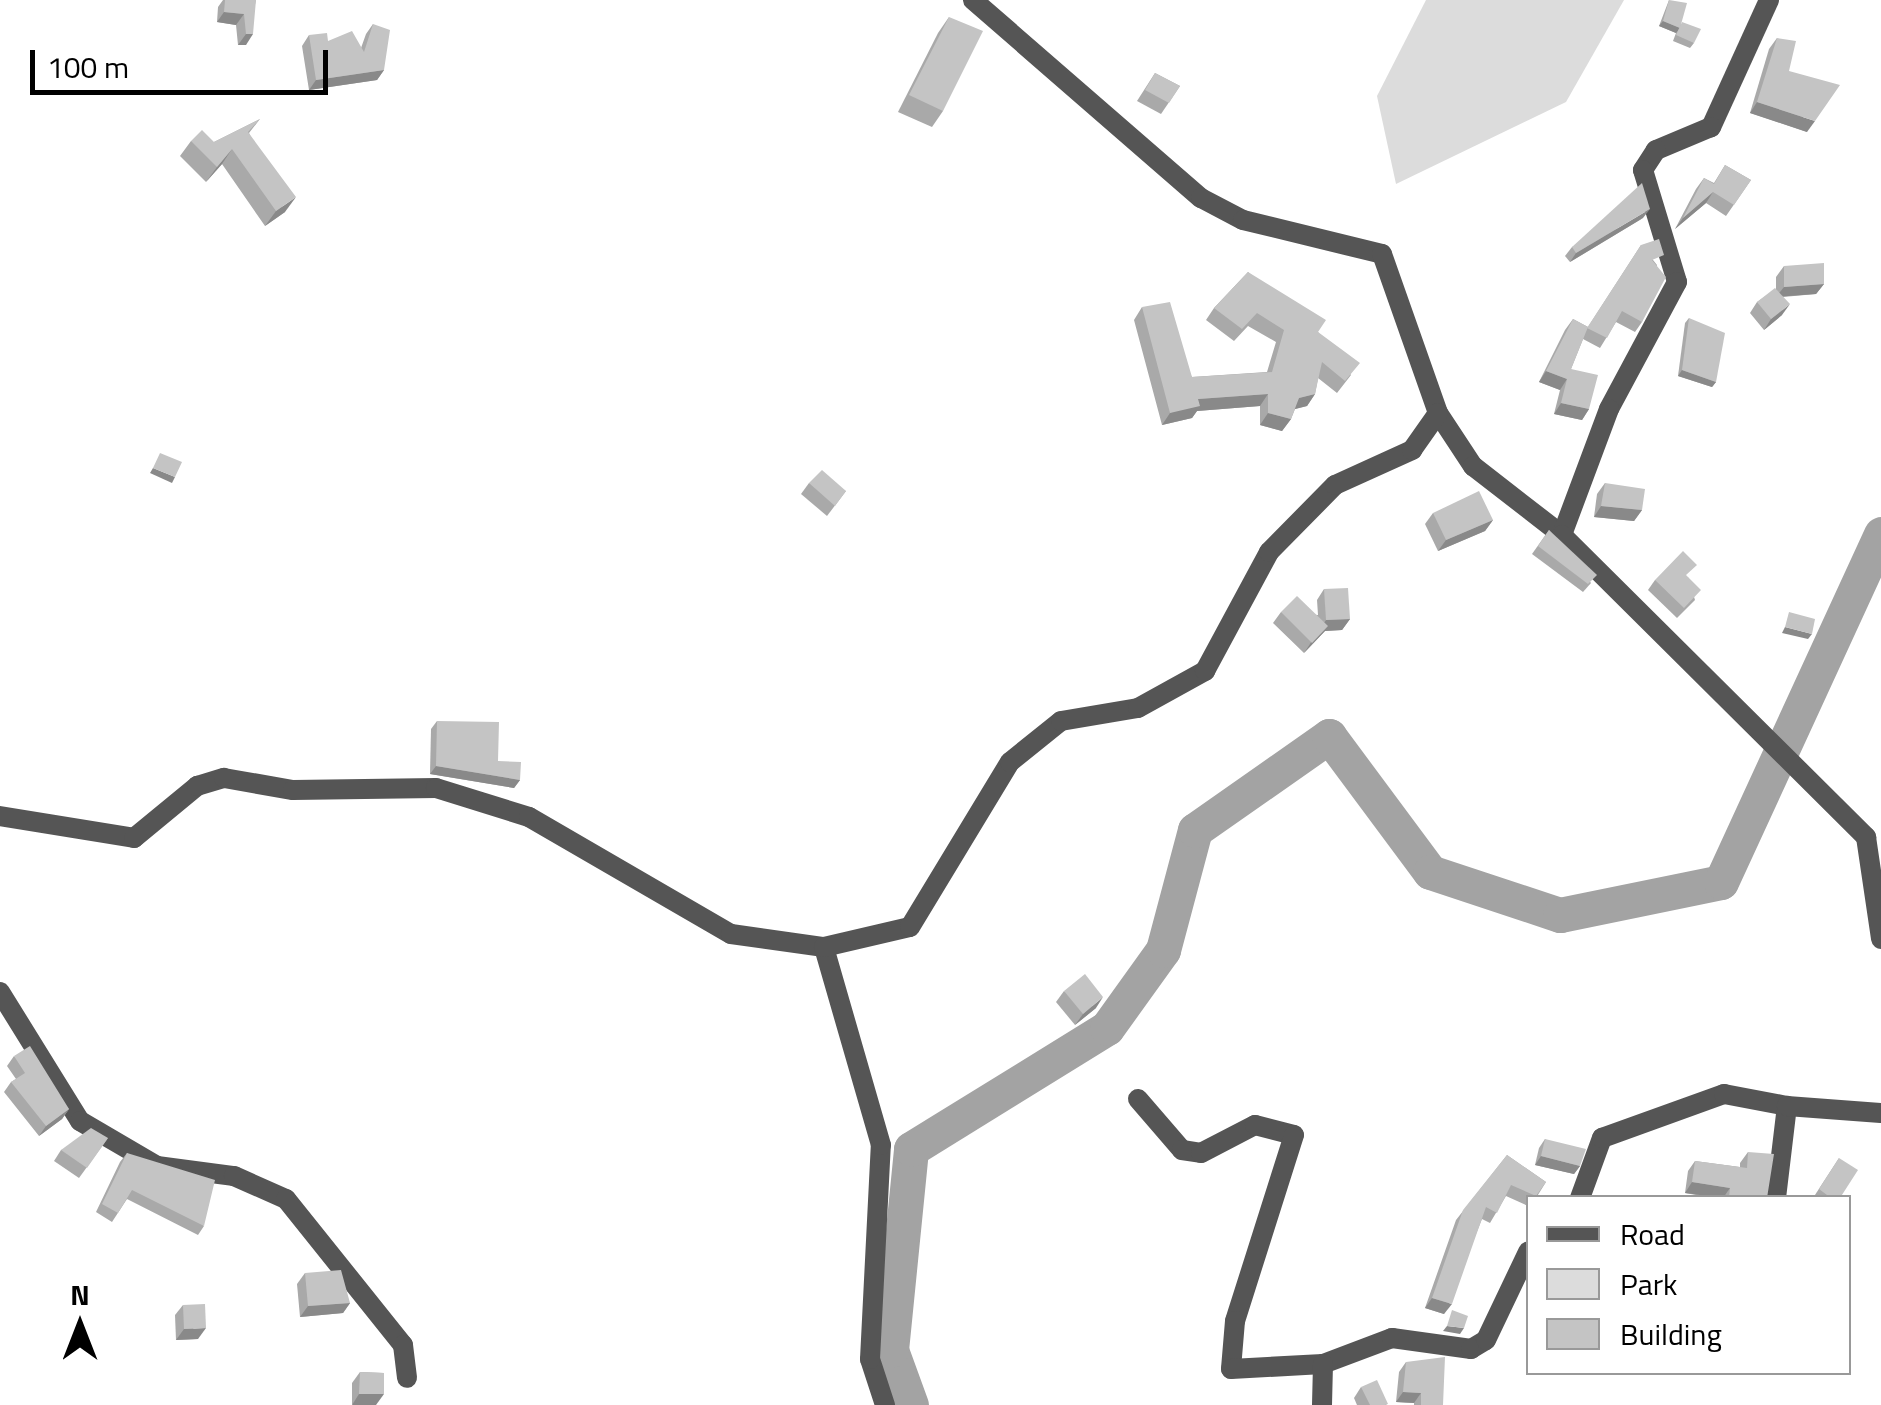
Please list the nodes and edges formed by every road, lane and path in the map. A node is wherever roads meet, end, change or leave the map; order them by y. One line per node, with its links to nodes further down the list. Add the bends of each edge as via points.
1 (972, 0): 3 (street, via 1201,198 1243,220 1382,254)
2 (1768, 0): 4 (street, via 1711,127 1656,150 1644,170 1677,282 1608,409)
3 (1438, 413): 4 (street, via 1474,466); 7 (street, via 1412,450 1335,485 1269,552 1205,670 1138,708 1062,721 1010,762 910,927)
4 (1562, 534): 6 (street, via 1755,733 1830,792 1866,837)
5 (0, 816): 7 (street, via 134,838 198,786 224,778 293,790 436,788 529,816 731,934)
6 (1881, 939)
7 (824, 946): 17 (street, via 882,1145 870,1359)
8 (0, 992): 16 (street, via 80,1120 157,1166 234,1176 286,1199 403,1345)
9 (1138, 1100): 15 (street, via 1182,1150 1201,1153 1255,1124 1294,1135 1226,1357 1231,1369 1252,1374)
10 (1787, 1106): 11 (street); 12 (street, via 1724,1094 1602,1138); 13 (street)
11 (1881, 1113)
12 (1581, 1195)
13 (1776, 1195)
14 (1526, 1256): 15 (street, via 1486,1340 1470,1350 1392,1338)
15 (1323, 1364): 18 (street)
16 (406, 1378)
17 (885, 1405)
18 (1322, 1405)

